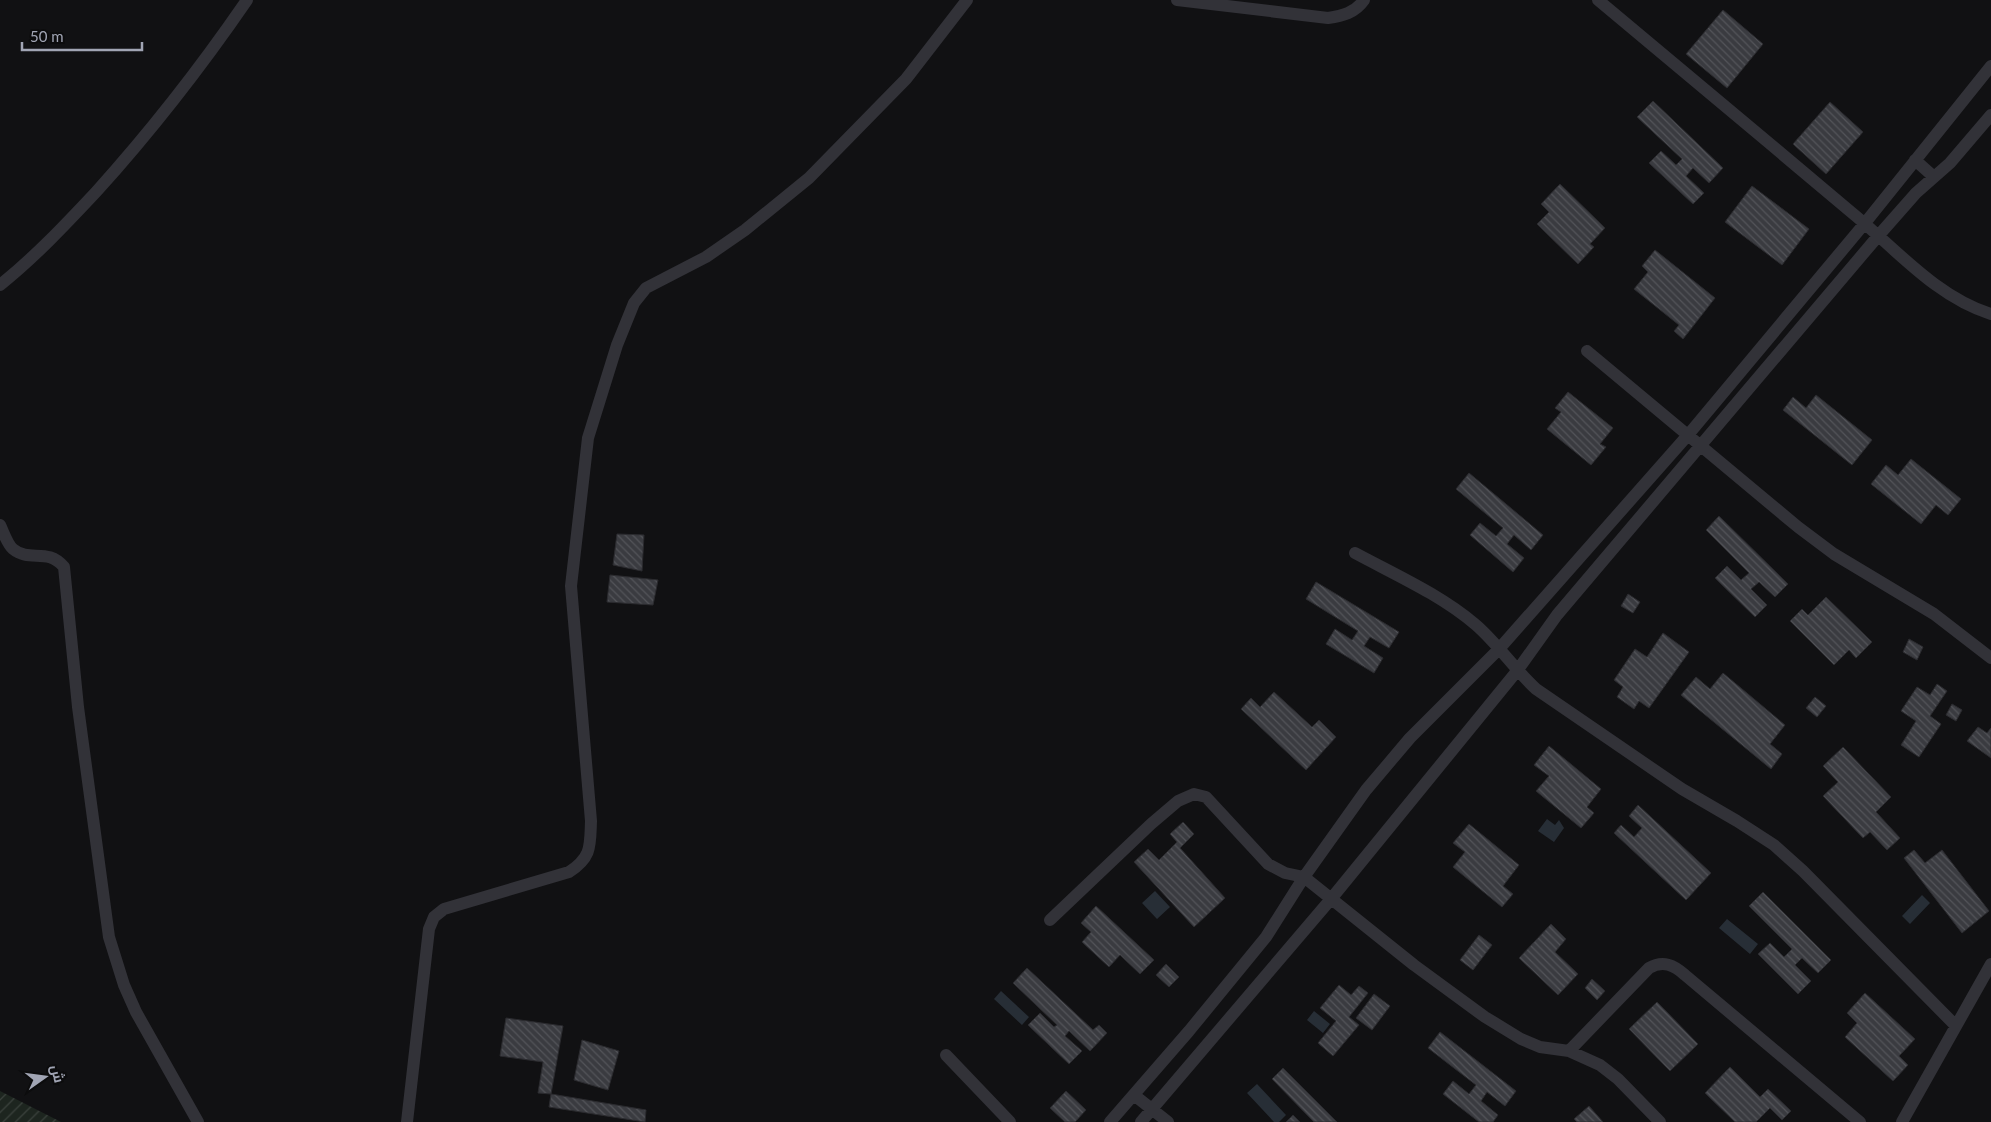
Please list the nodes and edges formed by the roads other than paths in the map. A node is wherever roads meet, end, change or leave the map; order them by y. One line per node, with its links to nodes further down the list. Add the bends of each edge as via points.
1 (247, 0): 12 (street, via 186,85 114,172 36,253)
2 (967, 0): 32 (street, via 906,78 809,178 706,257 646,288 634,303 617,345 588,438 571,586 591,821 590,851 569,872 444,909 434,917 429,929)
3 (1177, 0): 4 (street, via 1328,18 1351,12)
4 (1364, 0)
5 (1598, 0): 10 (street)
6 (1991, 66): 8 (street)
7 (1991, 115): 9 (street)
8 (1915, 160): 9 (street); 10 (street)
9 (1934, 178): 11 (street, via 1916,193)
10 (1865, 223): 11 (street); 15 (street)
11 (1879, 235): 13 (street, via 1952,297); 16 (street)
12 (0, 284)
13 (1991, 314)
14 (1587, 351): 15 (street)
15 (1688, 435): 16 (street); 19 (street)
16 (1701, 447): 20 (street, via 1834,554 1934,614); 21 (street, via 1558,615)
17 (0, 525): 31 (street, via 13,549 30,556 55,558 64,567 78,708 109,937 136,1012)
18 (1355, 553): 19 (street, via 1460,612)
19 (1498, 649): 21 (street); 22 (street, via 1410,738 1366,790)
20 (1991, 658)
21 (1517, 671): 23 (street); 26 (street, via 1536,689 1682,789 1774,845)
22 (1304, 877): 23 (street); 24 (street, via 1285,873 1268,864 1206,797 1194,794 1178,801 1151,824); 29 (street, via 1266,937)
23 (1331, 899): 27 (street, via 1485,1017 1540,1047); 30 (street)
24 (1050, 920)
25 (1991, 964): 26 (street)
26 (1955, 1025): 39 (street)
27 (1569, 1051): 37 (street, via 1610,1072); 38 (street, via 1649,968 1671,964)
28 (946, 1054): 33 (street)
29 (1134, 1095): 30 (street); 34 (street)
30 (1152, 1110): 35 (street); 36 (street)
31 (198, 1122)
32 (407, 1122)
33 (1010, 1122)
34 (1110, 1122)
35 (1141, 1122)
36 (1168, 1122)
37 (1660, 1122)
38 (1860, 1122)
39 (1902, 1122)

